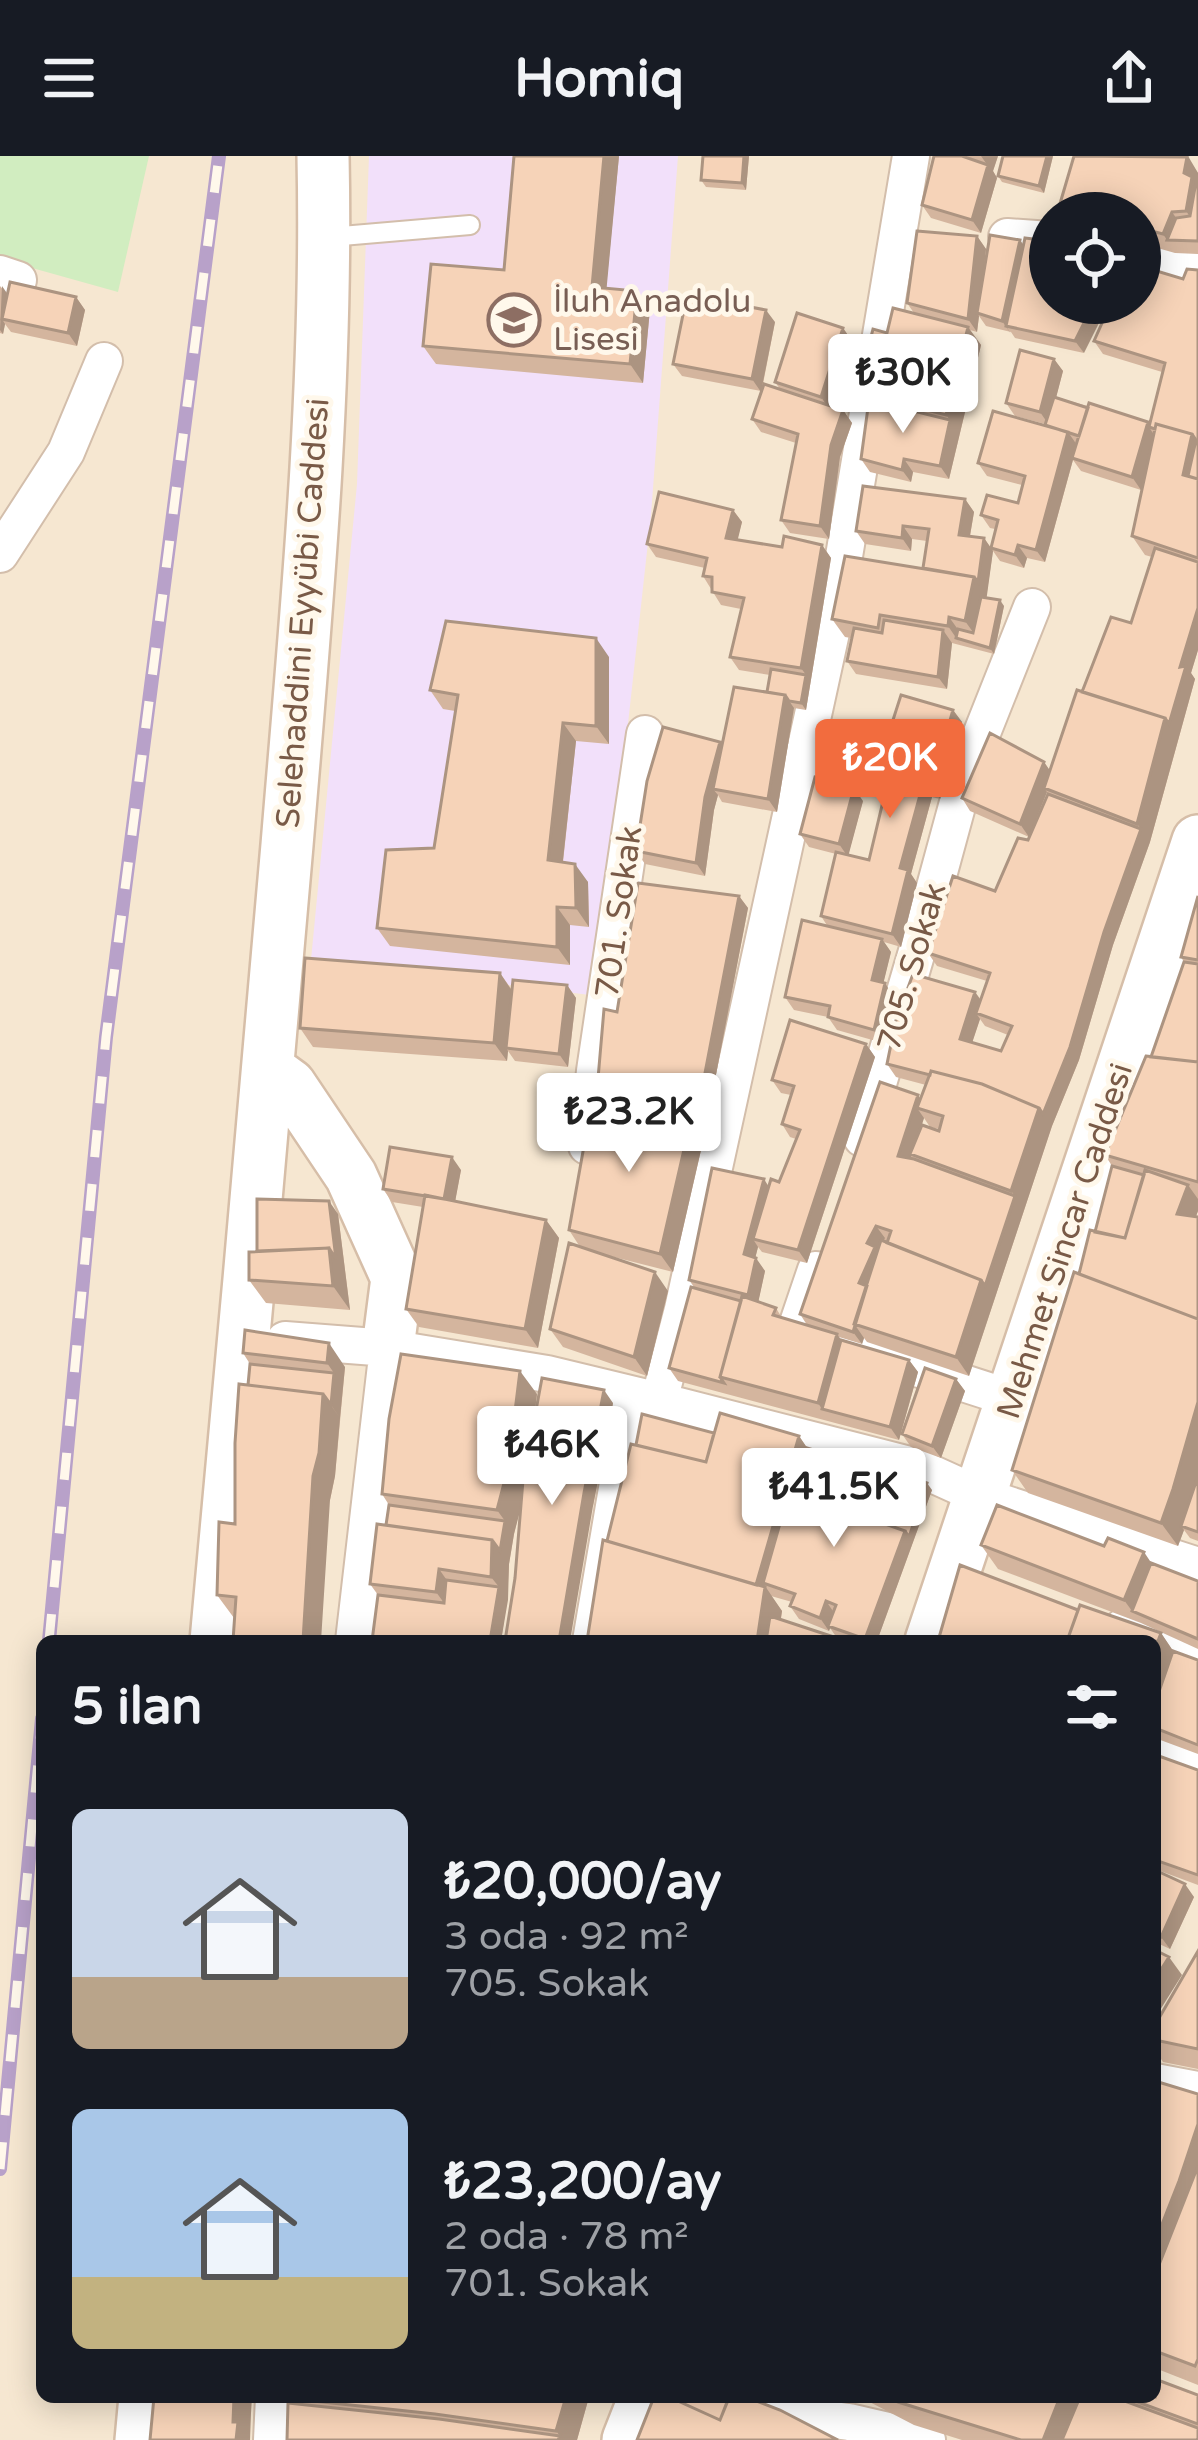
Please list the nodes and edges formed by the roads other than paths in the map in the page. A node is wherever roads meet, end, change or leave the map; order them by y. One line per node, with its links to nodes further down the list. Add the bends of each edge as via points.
1 (323, 156): 5 (main road, Selehaddini Eyyübi Caddesi)
2 (911, 156): 22 (street, via 832,628 683,1309)
3 (470, 225): 5 (lane)
4 (1007, 237): 6 (street)
5 (325, 238): 14 (main road, Selehaddini Eyyübi Caddesi, via 310,577)
6 (1029, 239)
7 (1161, 265): 8 (street)
8 (1198, 268)
9 (104, 361): 10 (street, via 66,452)
10 (0, 554)
11 (1031, 608): 15 (street, 705. Sokak, via 966,773)
12 (645, 734): 16 (street, 701. Sokak)
13 (1198, 841): 23 (main road, Mehmet Sincar Caddesi)
14 (268, 1070): 19 (main road, Selehaddini Eyyübi Caddesi); 20 (main road, via 290,1085 351,1176 398,1278)
15 (851, 1170)
16 (583, 1185)
17 (829, 1233): 23 (street, via 796,1328)
18 (557, 1334): 21 (street)
19 (245, 1338): 20 (street); 27 (main road, Selehaddini Eyyübi Caddesi)
20 (388, 1348): 21 (street); 28 (street)
21 (548, 1374): 22 (street)
22 (646, 1398): 24 (street, via 917,1467); 29 (street)
23 (1012, 1400): 24 (main road, Mehmet Sincar Caddesi)
24 (981, 1496): 25 (street); 30 (main road, Mehmet Sincar Caddesi, via 968,1572)
25 (1198, 1566)
26 (1088, 1615): 31 (street)
27 (217, 1635)
28 (355, 1635)
29 (592, 1635)
30 (934, 1635)
31 (1142, 1635)
32 (1161, 1642): 33 (street)
33 (1198, 1656)
34 (1161, 1761): 35 (street)
35 (1198, 1768)
36 (1161, 2083): 37 (street)
37 (1198, 2090)
38 (144, 2403): 43 (main road)
39 (274, 2403): 44 (street)
40 (643, 2403): 45 (main road)
41 (765, 2403): 42 (street)
42 (794, 2415): 46 (street); 47 (street)
43 (141, 2440)
44 (272, 2440)
45 (628, 2440)
46 (849, 2440)
47 (927, 2440)

